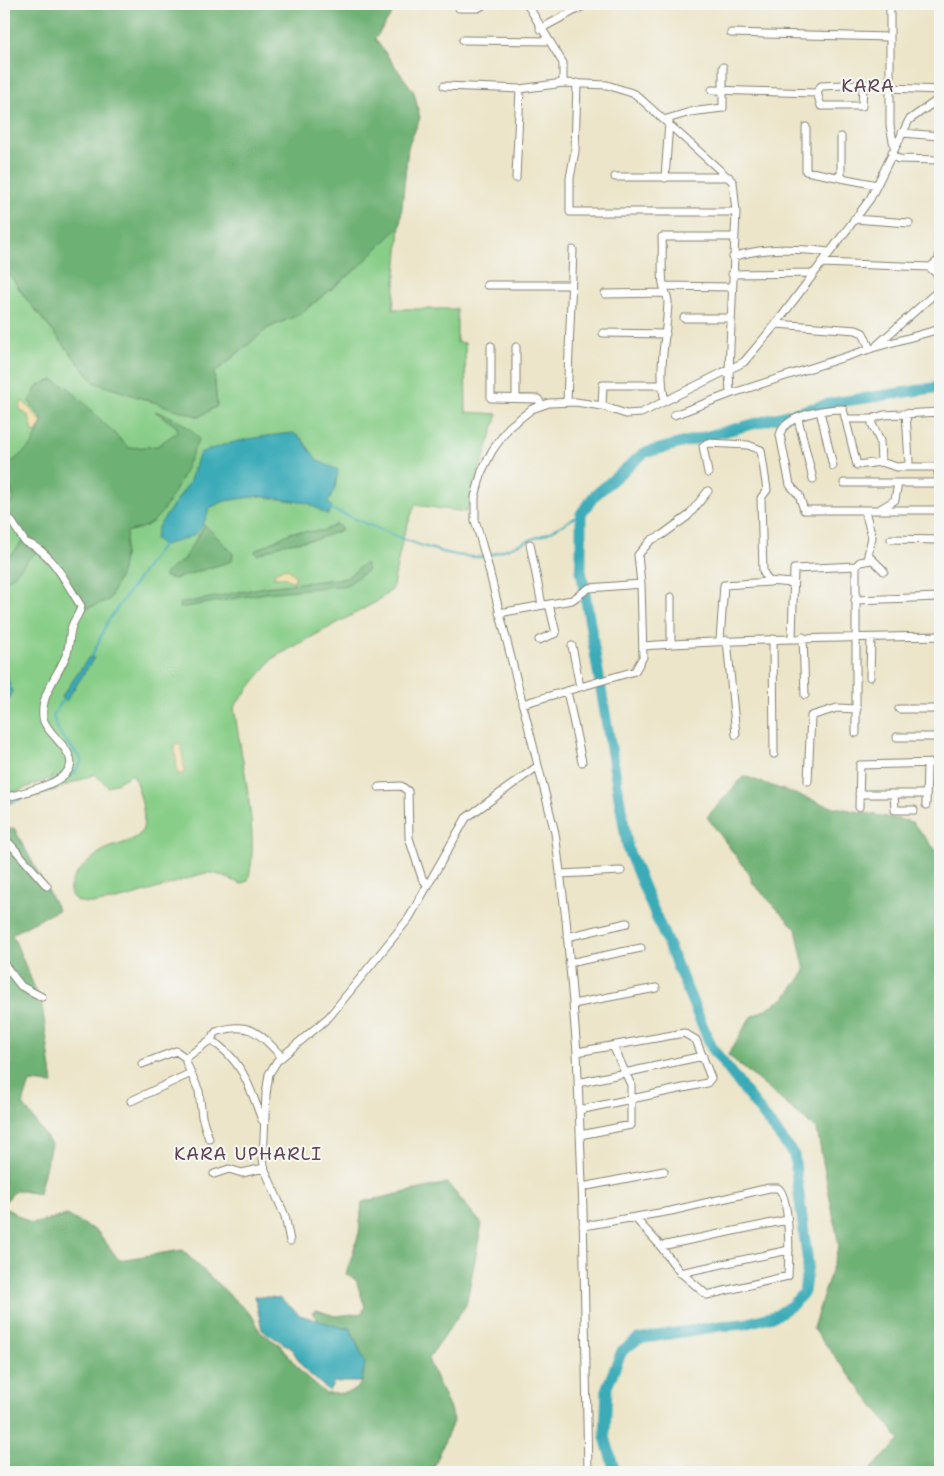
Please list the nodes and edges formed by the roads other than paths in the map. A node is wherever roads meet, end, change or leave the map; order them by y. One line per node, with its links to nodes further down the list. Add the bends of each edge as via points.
1 (485, 4): 5 (street, via 478,8)
2 (527, 4): 6 (street)
3 (587, 4): 6 (street)
4 (890, 4): 8 (street)
5 (459, 8)
6 (540, 29): 10 (street)
7 (731, 34): 8 (street)
8 (890, 37): 17 (street)
9 (463, 40): 10 (street)
10 (549, 41): 13 (street, via 562,63)
11 (940, 46): 21 (street)
12 (723, 67): 20 (street)
13 (563, 83): 14 (street); 18 (street)
14 (577, 83): 24 (street, via 607,85 632,92); 37 (street, via 570,212)
15 (444, 86): 18 (street)
16 (863, 86): 17 (street); 22 (street, via 820,86); 22 (street, via 864,104 861,106 821,106)
17 (890, 86): 21 (street); 29 (street)
18 (520, 89): 34 (street)
19 (712, 90): 20 (street)
20 (723, 90): 22 (street); 24 (street, via 723,108 690,112)
21 (940, 90)
22 (817, 92)
23 (940, 98): 26 (street, via 911,118)
24 (668, 121): 32 (street); 35 (street)
25 (806, 127): 33 (street, via 806,170)
26 (902, 133): 27 (street); 29 (street)
27 (940, 136)
28 (841, 137): 33 (street)
29 (893, 149): 30 (street, via 894,158); 36 (street)
30 (940, 160)
31 (616, 177): 35 (street)
32 (729, 177): 35 (street); 37 (street, via 735,188)
33 (841, 177): 36 (street)
34 (516, 178)
35 (665, 178)
36 (877, 184): 38 (street)
37 (736, 212): 40 (street)
38 (854, 220): 39 (street); 43 (street)
39 (910, 223)
40 (734, 237): 44 (street); 53 (street, via 662,237)
41 (940, 241): 46 (street, via 939,260)
42 (573, 250): 51 (street)
43 (829, 252): 44 (street, via 753,251); 45 (street)
44 (733, 257): 48 (street)
45 (821, 263): 46 (street); 47 (street)
46 (930, 268): 49 (street)
47 (813, 273): 48 (street); 58 (street)
48 (732, 274): 52 (street)
49 (940, 278)
50 (487, 285): 51 (street)
51 (570, 285): 70 (street)
52 (732, 287): 53 (street); 57 (street)
53 (665, 289): 55 (street); 61 (street, via 668,301)
54 (940, 289): 64 (street)
55 (605, 294)
56 (684, 318): 57 (street)
57 (731, 318): 65 (street)
58 (776, 324): 64 (street, via 856,330 864,333); 65 (street, via 744,362)
59 (940, 329): 64 (street)
60 (603, 333): 61 (street)
61 (666, 334): 66 (street)
62 (491, 346): 68 (street, via 491,398)
63 (516, 346): 68 (street)
64 (873, 348): 67 (street)
65 (729, 370): 67 (street); 69 (street)
66 (661, 385): 69 (street); 72 (street, via 603,385)
67 (730, 394): 76 (street)
68 (516, 398): 71 (street, via 538,399)
69 (665, 401): 72 (street, via 650,410 633,414)
70 (567, 402): 71 (street); 72 (street)
71 (542, 404): 107 (street, via 509,427 492,451 476,486 475,520)
72 (602, 406)
73 (820, 411): 77 (street); 78 (street, via 843,409); 81 (street)
74 (940, 412): 75 (street)
75 (906, 413): 79 (street); 82 (street, via 909,462)
76 (674, 415)
77 (798, 419): 85 (street); 91 (street, via 786,424 780,435 789,482 799,495 802,509)
78 (847, 419): 79 (street); 80 (street, via 857,465)
79 (872, 419): 80 (street, via 880,441)
80 (881, 462): 82 (street)
81 (832, 466)
82 (905, 467): 83 (street)
83 (938, 467): 88 (street)
84 (708, 473): 100 (street, via 703,447 707,443 748,445 762,452 767,490 761,498 763,570)
85 (813, 479)
86 (844, 483): 87 (street)
87 (898, 483): 88 (street); 92 (street, via 894,502)
88 (940, 483)
89 (708, 491): 101 (street, via 688,516 662,536 651,540 638,555)
90 (940, 510): 92 (street)
91 (865, 511): 92 (street); 97 (street, via 872,537 868,551)
92 (877, 511)
93 (4, 518): 141 (street, via 10,518 24,542 47,555 81,606 64,659 45,697 42,718 66,750 71,760 70,769 56,782)
94 (891, 539): 95 (street)
95 (940, 540)
96 (530, 544): 106 (street)
97 (872, 560): 98 (street); 99 (street)
98 (856, 566): 102 (street, via 795,568); 105 (street)
99 (884, 571)
100 (770, 582): 102 (street); 115 (street, via 724,585)
101 (641, 584): 106 (street, via 589,588 572,600); 118 (street)
102 (792, 584): 110 (street)
103 (671, 597): 116 (street)
104 (940, 597): 105 (street)
105 (855, 600): 113 (street)
106 (545, 605): 107 (street); 114 (street, via 556,634)
107 (500, 613): 123 (street)
108 (940, 636): 111 (street)
109 (802, 637): 110 (street); 113 (street); 122 (street)
110 (792, 638): 112 (street)
111 (871, 638): 113 (street); 119 (street)
112 (773, 639): 115 (street); 131 (street)
113 (856, 639): 125 (street)
114 (539, 640)
115 (723, 640): 116 (street); 128 (street)
116 (671, 644): 118 (street)
117 (572, 646): 120 (street)
118 (643, 646): 120 (street, via 641,662 635,671)
119 (870, 677)
120 (583, 686): 121 (street)
121 (567, 690): 123 (street); 132 (street)
122 (805, 695)
123 (522, 704): 135 (street)
124 (899, 708): 126 (street)
125 (857, 709): 127 (street); 136 (street, via 837,708 811,716)
126 (940, 709)
127 (856, 733)
128 (736, 735)
129 (940, 736): 130 (street)
130 (897, 737)
131 (774, 754)
132 (582, 762)
133 (940, 763): 134 (street)
134 (927, 764): 138 (street, via 861,765); 140 (street)
135 (538, 766): 147 (street, via 555,833); 149 (street, via 470,814)
136 (808, 781)
137 (379, 787): 149 (street, via 401,786 408,791 410,838 422,878)
138 (859, 794): 139 (street); 143 (street)
139 (894, 794): 140 (street); 144 (street, via 895,810)
140 (926, 794): 142 (street)
141 (4, 798)
142 (926, 805)
143 (859, 807)
144 (914, 810)
145 (4, 842): 148 (street, via 12,846)
146 (621, 871): 147 (street)
147 (560, 874): 151 (street)
148 (47, 886)
149 (428, 886): 162 (street, via 410,918 329,1017)
150 (627, 923): 151 (street)
151 (567, 937): 153 (street)
152 (641, 948): 153 (street)
153 (569, 963): 157 (street)
154 (4, 964): 156 (street, via 21,986)
155 (656, 988): 157 (street)
156 (42, 997)
157 (573, 1004): 160 (street)
158 (210, 1040): 162 (street, via 216,1032 245,1027 258,1032); 163 (street); 171 (street, via 240,1066)
159 (613, 1046): 160 (street); 161 (street, via 684,1033 695,1038); 166 (street)
160 (577, 1052): 167 (street)
161 (703, 1056): 166 (street); 168 (street, via 710,1082)
162 (282, 1057): 171 (street, via 269,1074)
163 (186, 1058): 164 (street, via 176,1051); 165 (street)
164 (142, 1064)
165 (191, 1074): 169 (street); 173 (street, via 200,1091 202,1117)
166 (626, 1074): 167 (street); 168 (street, via 631,1085)
167 (578, 1083): 170 (street)
168 (631, 1099): 170 (street); 172 (street, via 630,1126)
169 (131, 1101)
170 (579, 1110): 172 (street)
171 (263, 1123): 174 (street)
172 (580, 1135): 177 (street)
173 (209, 1139)
174 (264, 1168): 176 (street, via 242,1173 229,1169); 181 (street, via 285,1216)
175 (664, 1172): 177 (street)
176 (214, 1174)
177 (582, 1187): 180 (street)
178 (634, 1218): 179 (street, via 777,1188 784,1193); 180 (street); 182 (street)
179 (787, 1220): 182 (street); 183 (street)
180 (583, 1226): 185 (street)
181 (290, 1241)
182 (661, 1246): 184 (street)
183 (788, 1250): 184 (street); 184 (street, via 786,1278 709,1296)
184 (680, 1273)
185 (588, 1472)

